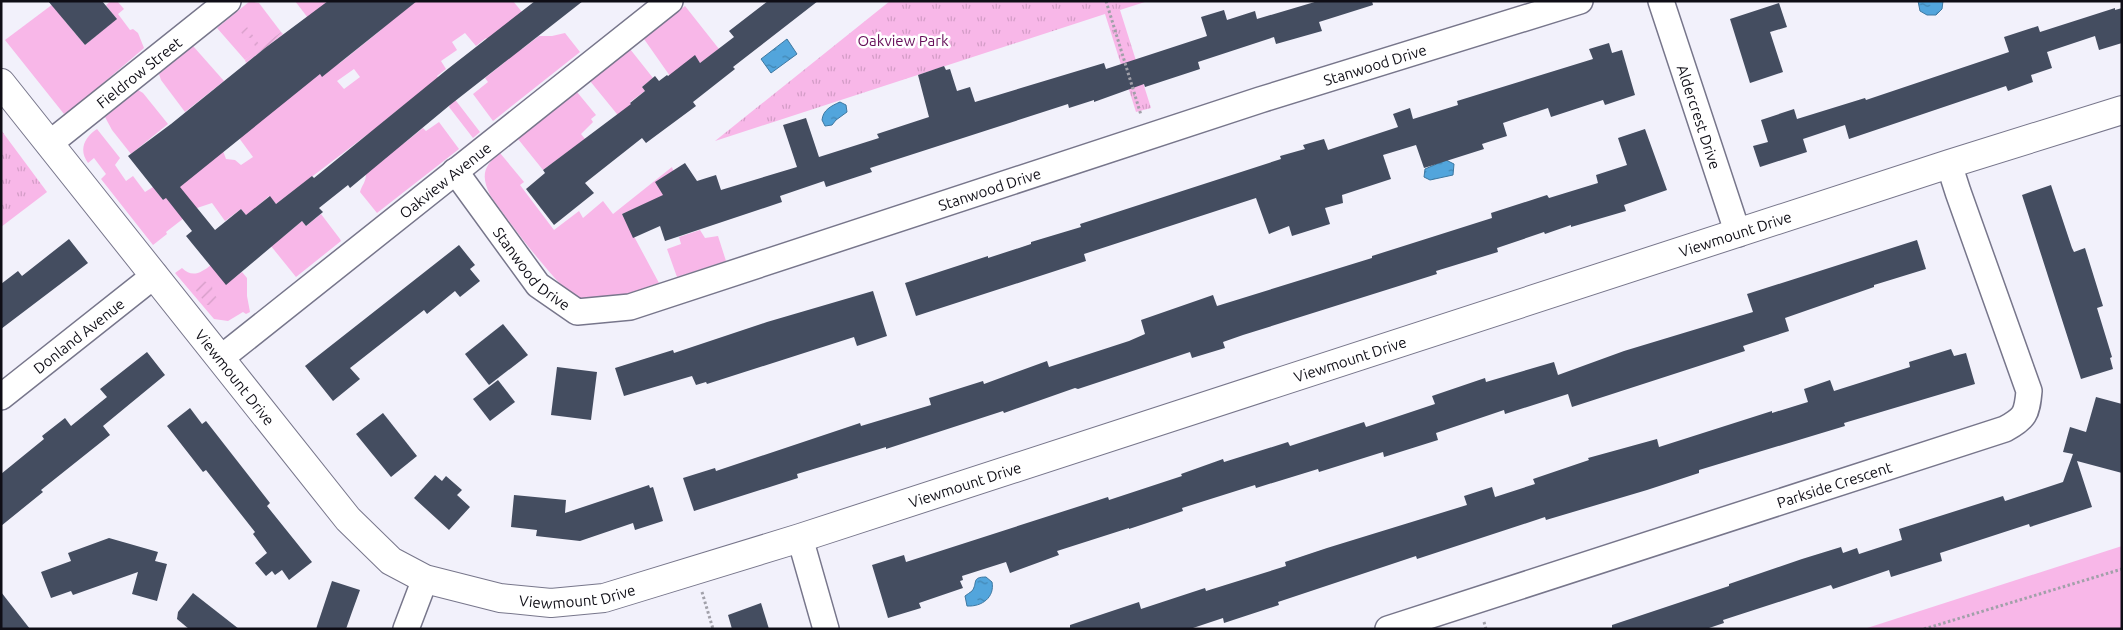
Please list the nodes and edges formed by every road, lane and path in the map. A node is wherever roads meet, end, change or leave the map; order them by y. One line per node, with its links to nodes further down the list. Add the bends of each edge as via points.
1 (228, 1): 9 (street, Fieldrow Street)
2 (670, 1): 11 (street, Oakview Avenue)
3 (1106, 1): 8 (path)
4 (1580, 1): 8 (street, Stanwood Drive)
5 (1661, 1): 12 (street, Aldercrest Drive)
6 (1, 83): 9 (street, Viewmount Drive)
7 (2122, 110): 10 (street, Viewmount Drive)
8 (1148, 138): 11 (street, Stanwood Drive, via 630,307 577,312 538,285)
9 (49, 144): 13 (street, Viewmount Drive)
10 (1949, 164): 12 (street, Viewmount Drive); 23 (street, Parkside Crescent, via 2029,391 2027,411 2018,422 1987,435)
11 (455, 170): 14 (street, Oakview Avenue)
12 (1738, 234): 16 (street, Viewmount Drive)
13 (155, 274): 14 (street, Viewmount Drive); 15 (street, Donland Avenue)
14 (221, 358): 19 (street, Viewmount Drive, via 348,519 392,561)
15 (1, 397)
16 (800, 538): 18 (street, Viewmount Drive); 22 (street)
17 (2122, 569): 24 (path)
18 (695, 570): 19 (street, Viewmount Drive, via 604,598 551,603 500,598); 21 (path)
19 (425, 578): 20 (street)
20 (406, 629)
21 (713, 629)
22 (826, 629)
23 (1388, 629)
24 (1924, 629)

